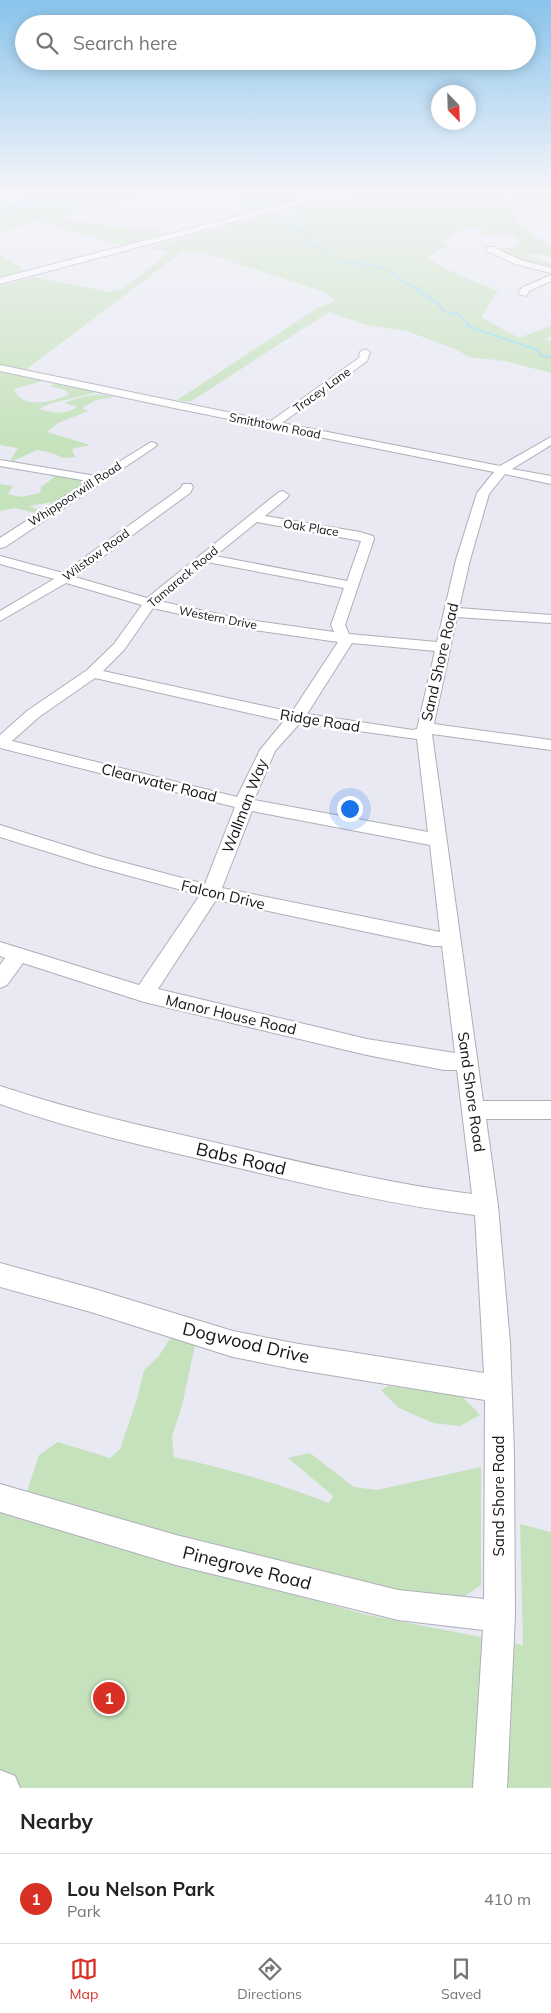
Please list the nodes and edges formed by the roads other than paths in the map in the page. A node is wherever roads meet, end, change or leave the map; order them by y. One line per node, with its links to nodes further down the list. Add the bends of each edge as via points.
1 (29, 274): 3 (main road)
2 (551, 278): 4 (street, via 526,289)
3 (0, 282)
4 (523, 294)
5 (365, 352): 7 (street, Tracey Lane, via 364,359)
6 (0, 368): 7 (street, Smithtown Road)
7 (273, 425): 11 (street, Smithtown Road)
8 (551, 440): 11 (street, Sand Shore Road)
9 (151, 445): 12 (street, Whippoorwill Road)
10 (0, 463): 12 (street)
11 (502, 470): 13 (street, Smithtown Road); 24 (street, Sand Shore Road, via 489,484 479,503)
12 (96, 480): 18 (street, Whippoorwill Road)
13 (551, 480)
14 (187, 487): 21 (street, Wilstow Road)
15 (283, 494): 16 (street, Tamarack Road)
16 (255, 518): 17 (street, Oak Place); 19 (street, Tamarack Road)
17 (366, 538): 22 (street, Wallman Way, via 368,541)
18 (0, 544)
19 (205, 558): 22 (street); 23 (street, Tamarack Road)
20 (0, 560): 21 (street, Western Drive)
21 (65, 578): 23 (street, Western Drive); 25 (street, Wilstow Road)
22 (353, 586): 27 (street, Wallman Way, via 338,625)
23 (149, 604): 27 (street, Western Drive, via 232,622); 29 (street, Tamarack Road, via 119,647)
24 (452, 612): 26 (street); 28 (street, Sand Shore Road)
25 (0, 617)
26 (551, 619)
27 (342, 637): 28 (street, Western Drive); 30 (street, Wallman Way, via 343,647)
28 (442, 647): 31 (street, Sand Shore Road)
29 (92, 673): 30 (street, Ridge Road); 32 (street, Tamarack Road, via 33,714)
30 (296, 717): 31 (street, Ridge Road, via 414,736); 34 (street, Wallman Way, via 268,750 254,775)
31 (424, 732): 33 (street, Ridge Road, via 433,730); 36 (street, Sand Shore Road)
32 (0, 743): 34 (street, Clearwater Road)
33 (551, 745)
34 (244, 804): 36 (street, Clearwater Road); 37 (street, Wallman Way)
35 (0, 831): 37 (street, Falcon Drive)
36 (438, 840): 38 (street, Sand Shore Road)
37 (211, 893): 38 (street, Falcon Drive, via 433,939); 41 (street, Wallman Way)
38 (452, 939): 42 (street, Sand Shore Road)
39 (9, 952): 40 (street); 41 (street, Manor House Road)
40 (0, 980)
41 (144, 994): 42 (street, Manor House Road, via 366,1046 444,1061)
42 (467, 1062): 44 (street, Sand Shore Road)
43 (0, 1096): 46 (street, Babs Road, via 117,1129 349,1184)
44 (474, 1110): 45 (street); 46 (street, Sand Shore Road)
45 (551, 1110)
46 (486, 1206): 48 (street, Sand Shore Road, via 497,1343)
47 (0, 1275): 48 (street, Dogwood Drive, via 233,1344)
48 (497, 1388): 50 (street, Sand Shore Road)
49 (0, 1498): 50 (street, Pinegrove Road, via 176,1550 398,1605)
50 (500, 1615): 51 (street, Sand Shore Road)
51 (490, 1788)

